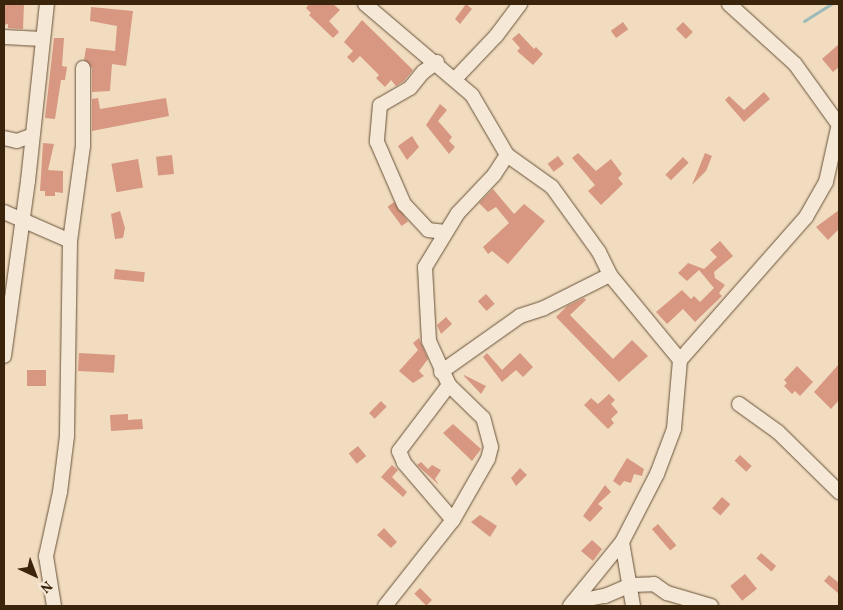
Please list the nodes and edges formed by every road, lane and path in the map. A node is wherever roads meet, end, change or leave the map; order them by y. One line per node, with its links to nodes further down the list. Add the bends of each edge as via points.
1 (47, 4): 6 (street)
2 (365, 4): 7 (street)
3 (520, 4): 9 (street, via 496,36)
4 (729, 4): 10 (street, via 795,64)
5 (4, 37): 6 (street)
6 (42, 39): 11 (street)
7 (437, 62): 9 (street); 16 (street, via 423,72 410,88 380,105 377,142 404,204 428,230)
8 (83, 68): 17 (street, via 83,146)
9 (455, 79): 13 (street, via 472,95)
10 (839, 125): 20 (street, via 826,182 810,212)
11 (31, 136): 12 (street, via 17,141); 15 (street)
12 (4, 138)
13 (507, 155): 16 (street); 18 (street, via 552,187 599,252)
14 (4, 212): 15 (street)
15 (23, 220): 17 (street); 19 (street)
16 (445, 232): 21 (street, via 440,247 425,267 426,323)
17 (70, 241): 29 (street, via 67,436 60,492 46,556)
18 (610, 275): 20 (street); 21 (street, via 544,308 520,316)
19 (4, 356)
20 (680, 360): 26 (street, via 674,429 657,474)
21 (441, 372): 22 (street)
22 (449, 385): 25 (street, via 483,418 491,447 483,470); 25 (street, via 399,451 404,464)
23 (739, 404): 24 (street, via 778,432)
24 (839, 492)
25 (453, 520): 30 (street)
26 (622, 542): 27 (street); 28 (street)
27 (630, 585): 28 (street, via 605,596); 31 (street); 32 (street, via 654,584 667,593)
28 (571, 604)
29 (54, 606)
30 (385, 606)
31 (634, 606)
32 (710, 606)

